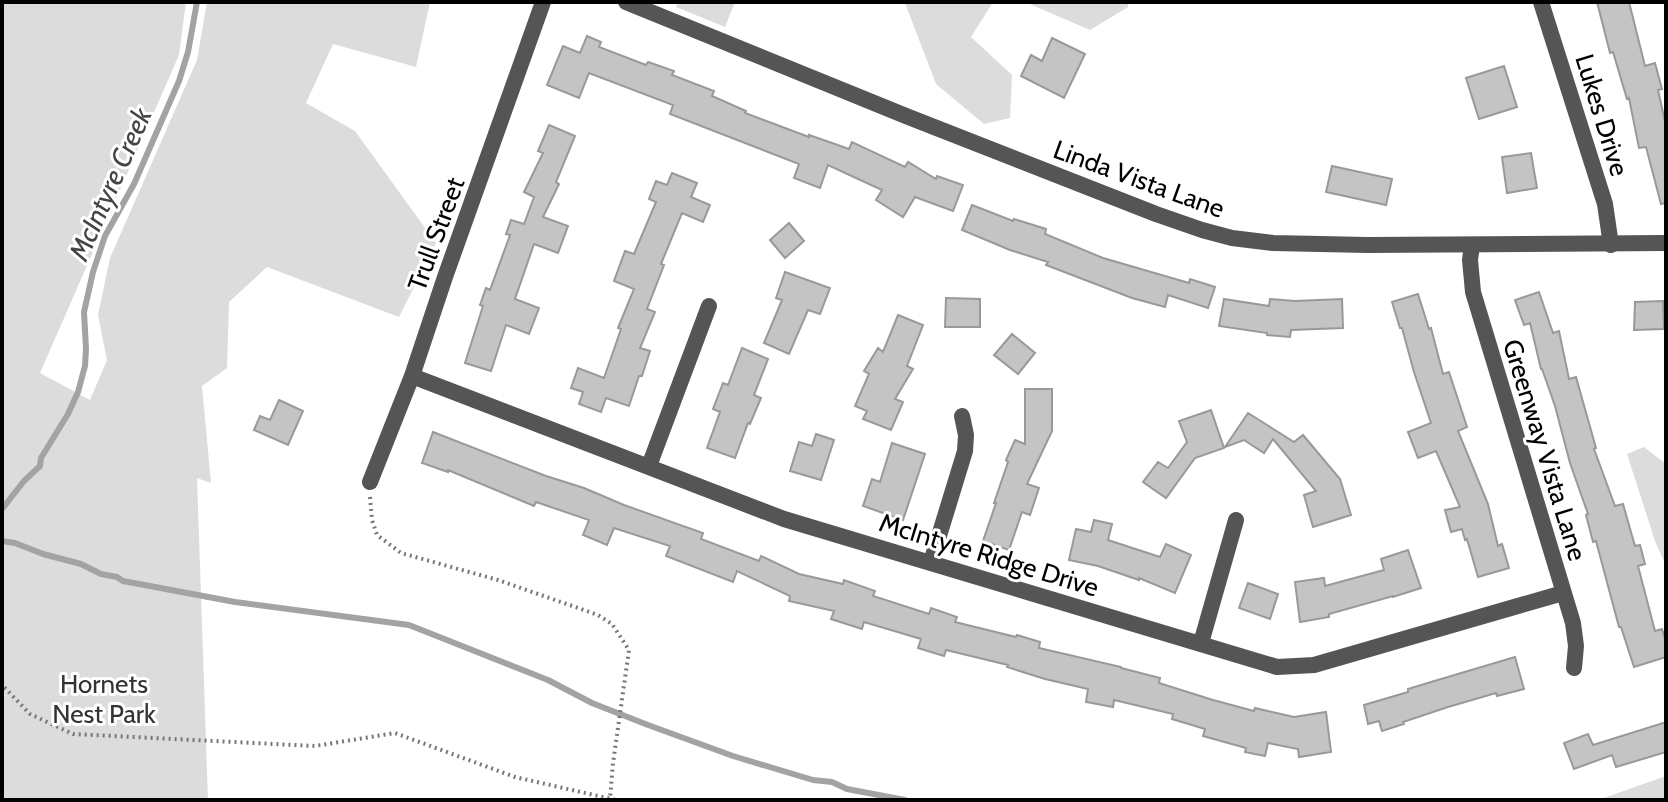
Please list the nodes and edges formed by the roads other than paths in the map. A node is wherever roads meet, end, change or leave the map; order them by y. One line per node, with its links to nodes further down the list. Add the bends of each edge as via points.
1 (543, 2): 8 (street, Trull Street)
2 (626, 2): 5 (street, Linda Vista Lane, via 1202,230 1273,243)
3 (1541, 2): 6 (street, Lukes Drive, via 1605,204)
4 (1666, 243): 6 (street, Linda Vista Lane)
5 (1472, 245): 6 (street, Linda Vista Lane); 14 (street, Greenway Vista Lane, via 1473,292)
6 (1611, 245)
7 (709, 306): 10 (street)
8 (412, 376): 10 (street, McIntyre Ridge Drive); 11 (street, Trull Street)
9 (962, 416): 13 (street, via 965,451)
10 (649, 466): 13 (street, McIntyre Ridge Drive, via 784,519)
11 (370, 482)
12 (1236, 520): 15 (street)
13 (931, 562): 15 (street, McIntyre Ridge Drive)
14 (1563, 593): 15 (street, McIntyre Ridge Drive, via 1314,665 1277,667); 16 (street, Greenway Vista Lane, via 1573,623)
15 (1201, 643)
16 (1574, 668)

